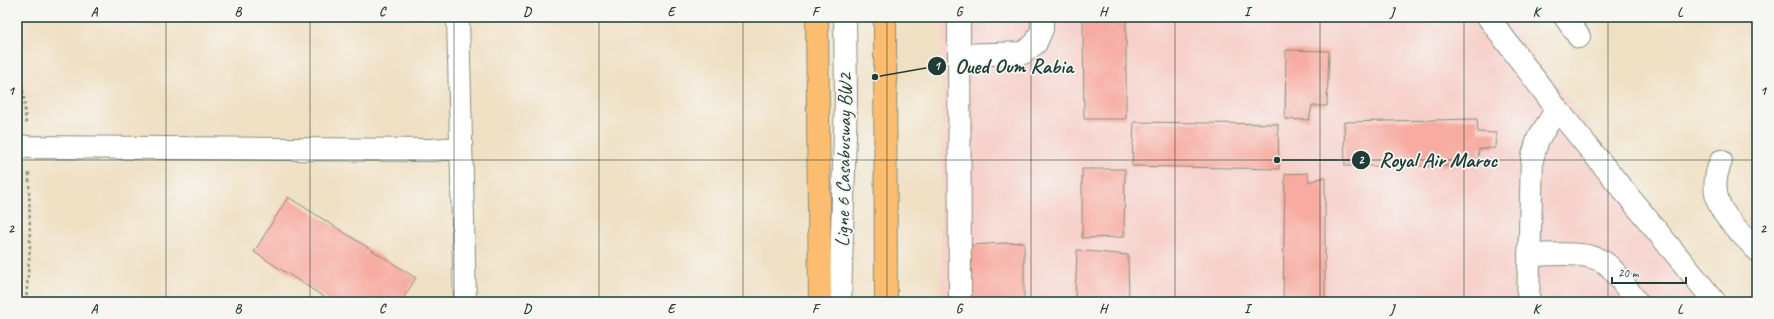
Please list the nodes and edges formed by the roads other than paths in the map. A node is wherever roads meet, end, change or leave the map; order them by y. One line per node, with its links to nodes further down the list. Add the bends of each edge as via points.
1 (458, 17): 13 (street)
2 (817, 17): 18 (main road)
3 (845, 17): 19 (street, Ligne 6 Casabusway BW2, via 846,98)
4 (885, 17): 20 (main road)
5 (959, 17): 10 (street)
6 (1042, 17): 10 (street, via 1042,29 1036,43 1023,52)
7 (1488, 17): 11 (street)
8 (1565, 17): 9 (street)
9 (1578, 37)
10 (959, 55): 21 (street)
11 (1557, 110): 16 (street, via 1538,138 1532,159); 24 (street)
12 (22, 147): 13 (street, via 430,150)
13 (461, 148): 17 (street)
14 (1721, 161): 15 (street, via 1715,183 1719,206)
15 (1757, 250)
16 (1529, 255): 22 (street); 23 (street, via 1587,255 1596,258 1611,268)
17 (465, 302)
18 (820, 302)
19 (840, 302)
20 (886, 302)
21 (960, 302)
22 (1528, 302)
23 (1637, 302)
24 (1715, 302)

